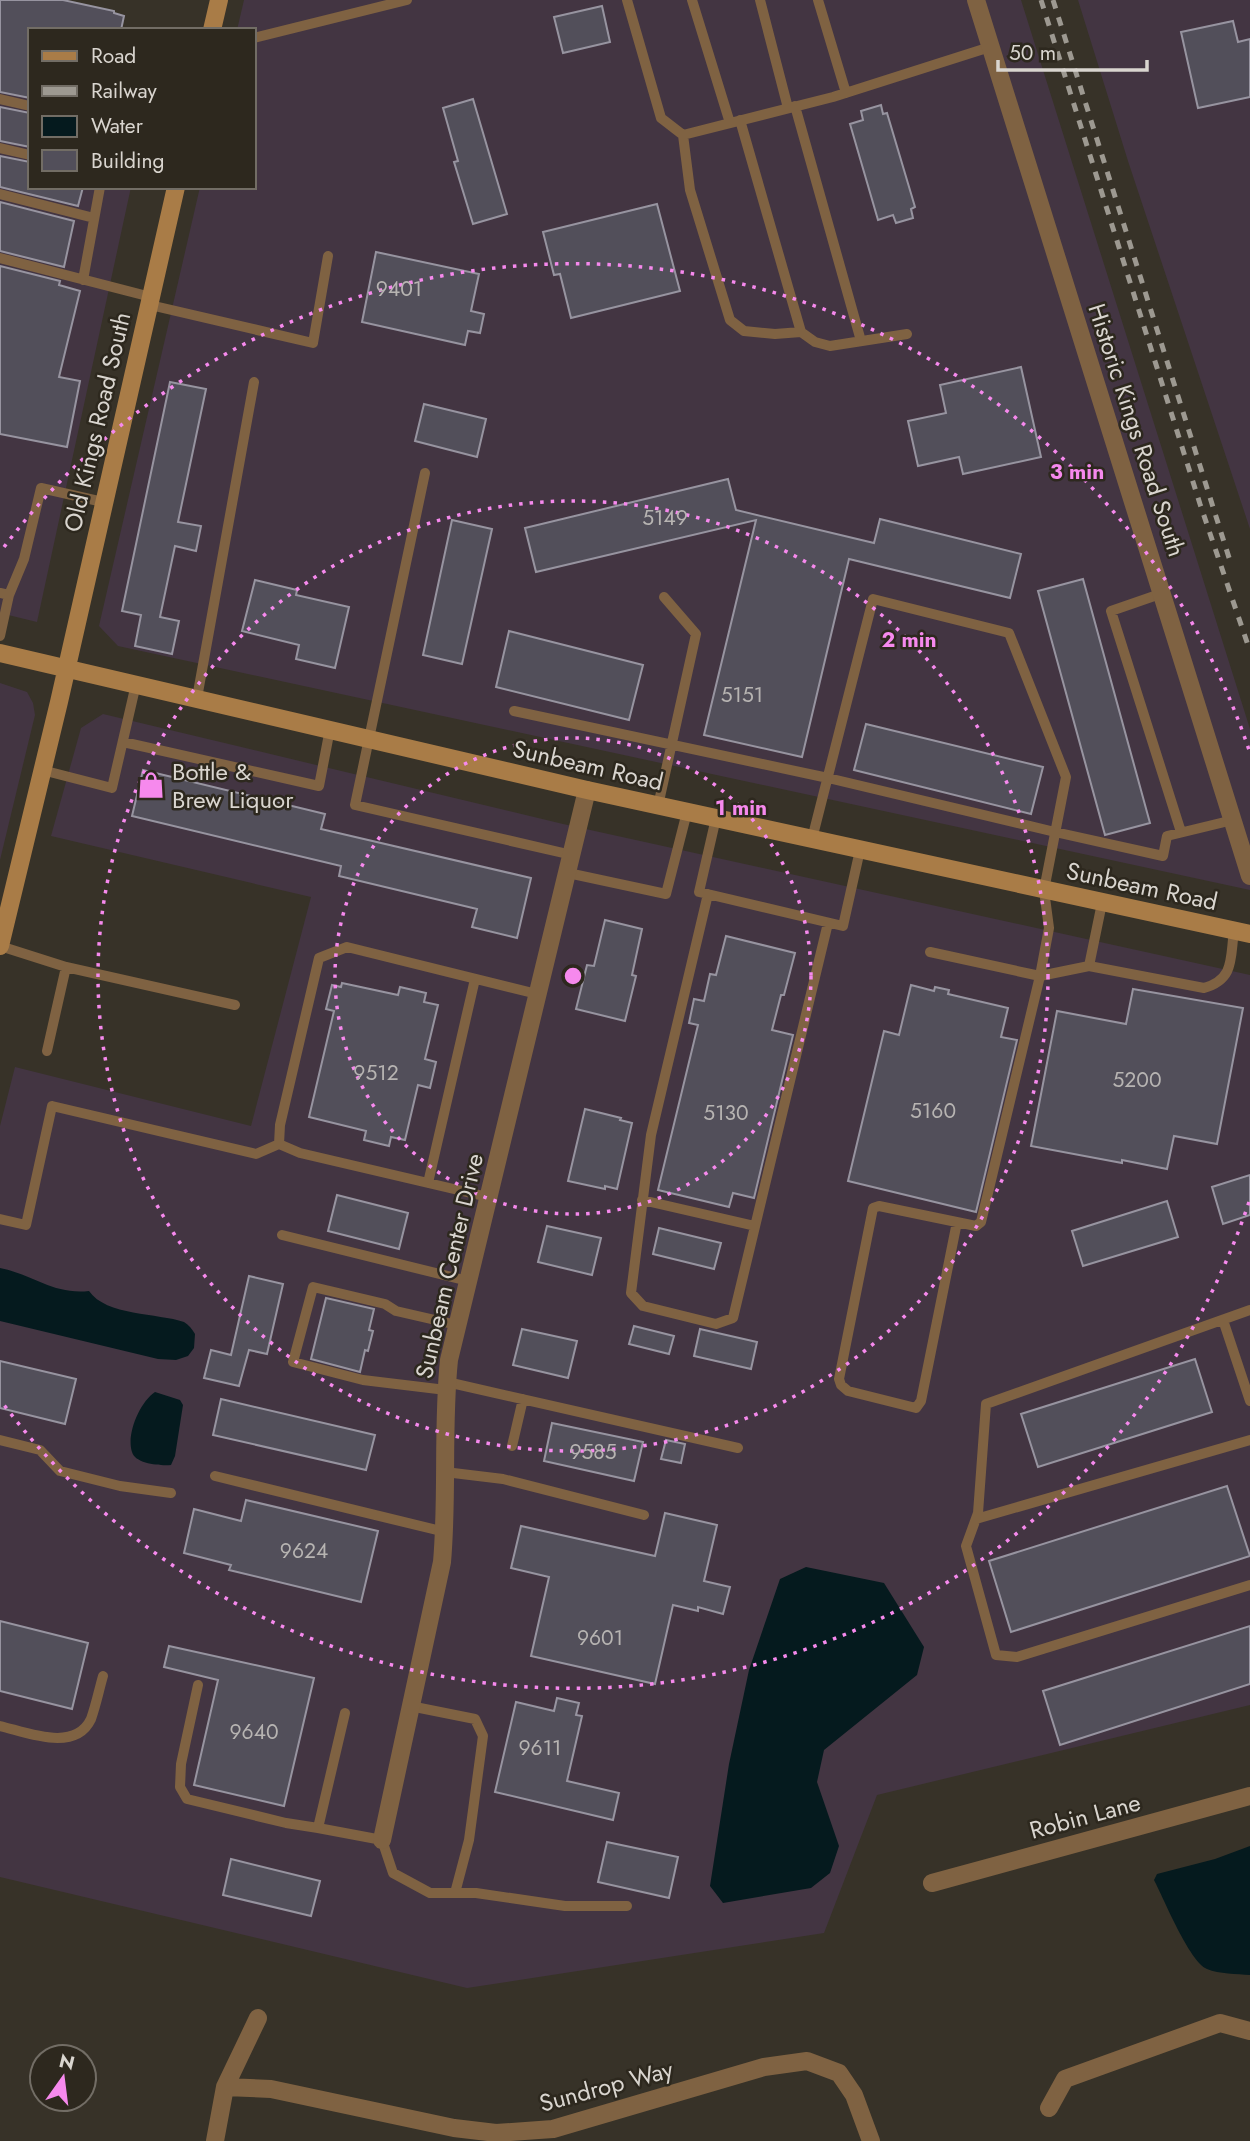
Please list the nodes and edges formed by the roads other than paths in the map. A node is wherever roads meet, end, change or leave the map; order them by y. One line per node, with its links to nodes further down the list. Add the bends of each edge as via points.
1 (219, 0): 8 (street)
2 (407, 0): 9 (lane)
3 (627, 0): 16 (lane, via 661,118)
4 (692, 0): 15 (lane)
5 (760, 0): 14 (lane)
6 (818, 0): 11 (lane)
7 (976, 0): 10 (street, Historic Kings Road South)
8 (212, 28)
9 (256, 38)
10 (990, 47): 11 (lane); 33 (street, Historic Kings Road South)
11 (846, 93): 14 (lane)
12 (0, 99): 13 (lane)
13 (28, 106)
14 (792, 107): 15 (lane); 29 (lane)
15 (735, 122): 16 (lane); 27 (lane)
16 (683, 135): 27 (lane, via 690,190 730,320 744,331)
17 (0, 148): 18 (lane)
18 (28, 155)
19 (100, 189): 22 (lane)
20 (176, 189): 26 (street, Old Kings Road South)
21 (0, 194): 22 (lane)
22 (94, 218): 25 (lane)
23 (328, 256): 26 (lane, via 313,343)
24 (0, 258): 25 (lane)
25 (83, 279): 26 (lane)
26 (151, 301): 32 (street, Old Kings Road South)
27 (801, 332): 29 (lane, via 830,346)
28 (907, 334): 29 (lane)
29 (861, 341)
30 (254, 382): 40 (lane)
31 (425, 472): 43 (lane)
32 (103, 502): 34 (lane, via 41,488 24,559); 38 (street, Old Kings Road South)
33 (1163, 593): 52 (street, Historic Kings Road South); 54 (lane, via 1111,611)
34 (4, 594): 36 (lane)
35 (664, 597): 45 (lane, via 696,634)
36 (0, 636)
37 (0, 653): 38 (street, Sunbeam Road)
38 (65, 667): 39 (street, Sunbeam Road); 46 (street, Old Kings Road South)
39 (136, 684): 40 (street, Sunbeam Road); 44 (lane)
40 (197, 698): 42 (street, Sunbeam Road)
41 (514, 711): 45 (lane)
42 (330, 729): 43 (street, Sunbeam Road); 44 (lane, via 320,786)
43 (369, 739): 48 (street, Sunbeam Road); 57 (lane, via 355,804)
44 (123, 742): 46 (lane, via 112,788)
45 (670, 745): 47 (lane); 49 (lane)
46 (42, 770): 65 (street, Old Kings Road South)
47 (828, 778): 53 (lane); 53 (lane, via 873,598 1009,633 1066,777); 55 (lane)
48 (587, 790): 49 (street, Sunbeam Road); 57 (street, Sunbeam Center Drive)
49 (658, 806): 50 (street, Sunbeam Road)
50 (687, 812): 51 (street, Sunbeam Road); 58 (lane, via 666,894)
51 (716, 818): 55 (street, Sunbeam Road); 61 (lane, via 699,892)
52 (1233, 820): 54 (lane); 59 (street, Historic Kings Road South)
53 (1055, 832): 54 (lane, via 1164,856 1167,836); 60 (lane)
54 (1181, 832)
55 (811, 839): 56 (street, Sunbeam Road)
56 (860, 850): 60 (street, Sunbeam Road); 63 (lane, via 843,926)
57 (572, 855): 58 (street, Sunbeam Center Drive)
58 (568, 873): 71 (street, Sunbeam Center Drive)
59 (1250, 876)
60 (1044, 890): 62 (street, Sunbeam Road); 69 (lane, via 1049,928)
61 (708, 894): 63 (lane); 77 (lane, via 651,1135)
62 (1102, 903): 64 (street, Sunbeam Road); 67 (lane)
63 (828, 923): 80 (lane)
64 (1242, 932): 67 (lane, via 1226,977 1205,988)
65 (0, 946): 68 (lane)
66 (930, 952): 69 (lane)
67 (1089, 966): 69 (lane)
68 (66, 967): 72 (lane); 73 (lane)
69 (1040, 976): 79 (lane, via 981,1222 976,1226)
70 (475, 979): 71 (lane); 74 (lane, via 347,947 319,958); 75 (lane)
71 (537, 994): 76 (street, Sunbeam Center Drive)
72 (235, 1005)
73 (47, 1051)
74 (278, 1144): 75 (lane); 78 (lane, via 256,1154 52,1106 26,1225)
75 (428, 1183): 76 (lane)
76 (488, 1197): 82 (street, Sunbeam Center Drive)
77 (642, 1200): 80 (lane); 80 (lane, via 631,1293 643,1306 716,1324 733,1318)
78 (0, 1219)
79 (957, 1222): 79 (lane, via 873,1208 839,1379 848,1391 916,1408 921,1401)
80 (755, 1226)
81 (282, 1235): 82 (lane)
82 (468, 1281): 85 (street, Sunbeam Center Drive)
83 (1250, 1310): 84 (lane)
84 (1223, 1320): 88 (lane); 97 (lane, via 986,1404)
85 (457, 1325): 86 (street, Sunbeam Center Drive); 86 (lane, via 313,1287 293,1362 363,1380)
86 (446, 1386): 87 (lane); 93 (street, Sunbeam Center Drive)
87 (523, 1399): 91 (lane); 92 (lane)
88 (1250, 1401)
89 (0, 1440): 95 (lane, via 40,1450 60,1471)
90 (1250, 1440): 97 (lane)
91 (512, 1446)
92 (738, 1448)
93 (444, 1472): 96 (lane, via 503,1479); 98 (street, Sunbeam Center Drive)
94 (215, 1476): 98 (lane)
95 (171, 1493)
96 (644, 1515)
97 (976, 1519): 99 (lane, via 966,1546 996,1655 1017,1657)
98 (445, 1532): 102 (street, Sunbeam Center Drive)
99 (1250, 1585)
100 (103, 1676): 104 (lane, via 90,1721 72,1736 51,1739)
101 (198, 1685): 106 (lane, via 181,1764 180,1787 187,1799)
102 (410, 1706): 107 (street, Sunbeam Center Drive); 109 (lane, via 475,1719 483,1736 469,1840)
103 (345, 1713): 106 (lane)
104 (0, 1726)
105 (1250, 1796): 108 (street, Robin Lane)
106 (318, 1828): 107 (lane)
107 (382, 1840): 109 (lane, via 393,1873 430,1894)
108 (932, 1883)
109 (455, 1893): 110 (lane, via 565,1906)
110 (627, 1906)
111 (258, 2018): 113 (street)
112 (1250, 2031): 114 (street, via 1220,2023 1065,2079)
113 (225, 2087): 115 (street); 116 (street, Sundrop Way, via 271,2089 496,2133 553,2129 764,2067 807,2061 839,2073 854,2095)
114 (1049, 2108)
115 (215, 2141)
116 (870, 2141)

